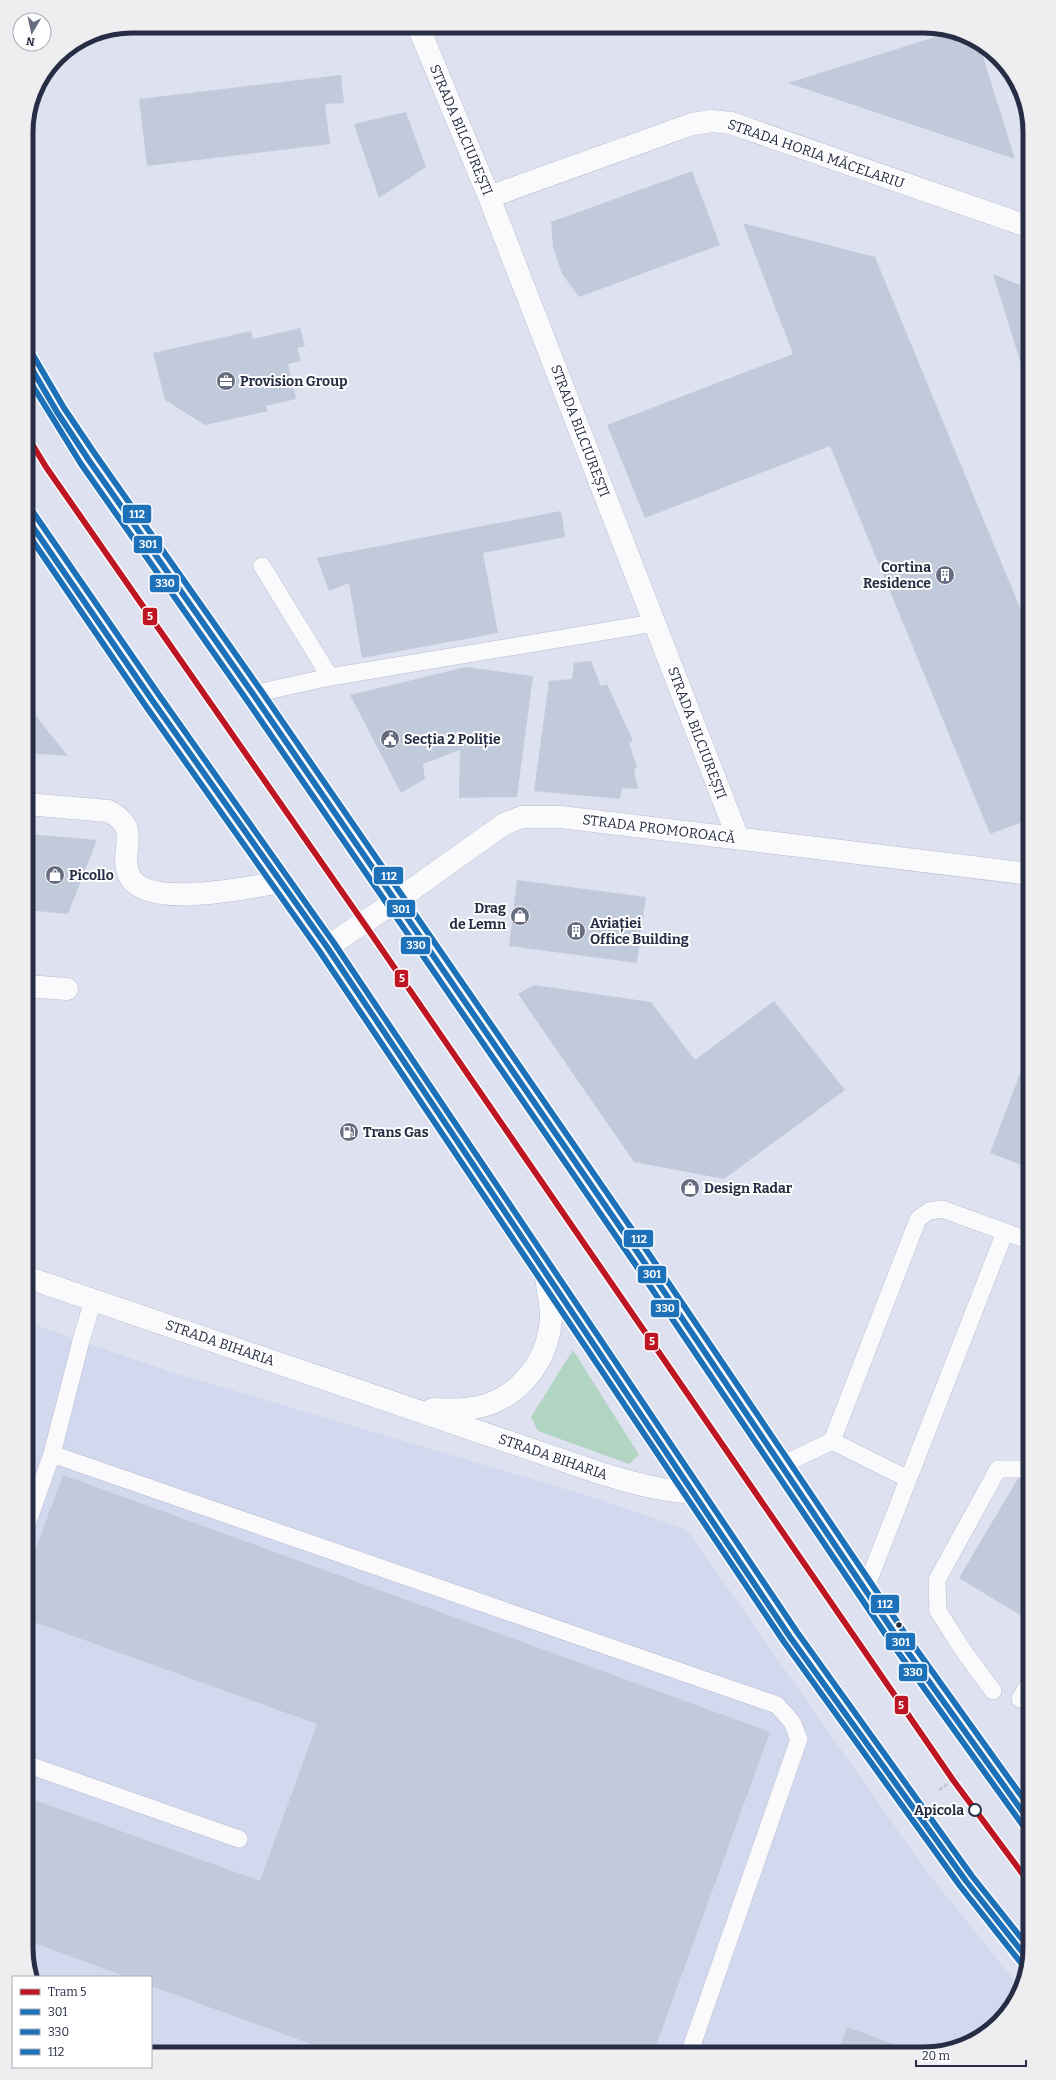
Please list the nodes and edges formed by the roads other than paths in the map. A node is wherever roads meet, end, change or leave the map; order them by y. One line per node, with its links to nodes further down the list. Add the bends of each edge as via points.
1 (421, 33): 2 (main road, STRADA BILCIUREȘTI)
2 (489, 197): 3 (main road, STRADA HORIA MĂCELARIU, via 692,124 712,121 731,123); 7 (main road, STRADA BILCIUREȘTI)
3 (1023, 225)
4 (33, 371): 9 (main road, via 65,424)
5 (33, 527): 13 (main road)
6 (262, 566): 8 (lane)
7 (654, 623): 8 (lane); 11 (main road, STRADA BILCIUREȘTI)
8 (330, 677): 9 (lane)
9 (253, 694): 14 (main road)
10 (33, 805): 13 (main road, via 108,812 120,817 126,826 128,836 126,866 129,876 137,885 148,890 180,895 201,894)
11 (738, 838): 12 (main road, STRADA PROMOROACĂ); 14 (main road, STRADA PROMOROACĂ, via 561,817 522,817 486,835)
12 (1023, 873)
13 (281, 882): 15 (main road)
14 (396, 901): 15 (main road, STRADA PROMOROACĂ); 26 (main road)
15 (327, 947): 20 (main road)
16 (33, 987): 17 (main road)
17 (67, 989)
18 (1005, 1232): 19 (lane); 24 (lane, via 942,1209 929,1211 918,1219); 28 (lane)
19 (1023, 1238)
20 (545, 1271): 23 (main road, STRADA BIHARIA, via 551,1314 549,1332 540,1359 518,1388 500,1399 479,1407 458,1410); 29 (main road)
21 (33, 1279): 22 (main road, STRADA BIHARIA)
22 (93, 1300): 23 (main road, STRADA BIHARIA); 25 (lane)
23 (414, 1409): 29 (main road, STRADA BIHARIA, via 636,1485)
24 (832, 1441): 26 (lane); 28 (lane)
25 (52, 1454): 30 (lane); 39 (lane, via 777,1704 792,1722 799,1739)
26 (782, 1465): 31 (main road)
27 (1023, 1469): 32 (lane, via 998,1469 937,1580 938,1611)
28 (908, 1479): 31 (lane)
29 (695, 1493): 38 (main road, via 790,1637 966,1882)
30 (33, 1507)
31 (865, 1590): 36 (main road)
32 (993, 1690)
33 (1023, 1693): 34 (lane)
34 (1020, 1698)
35 (33, 1766): 37 (lane)
36 (1023, 1812)
37 (239, 1839)
38 (1023, 1953)
39 (691, 2047)

